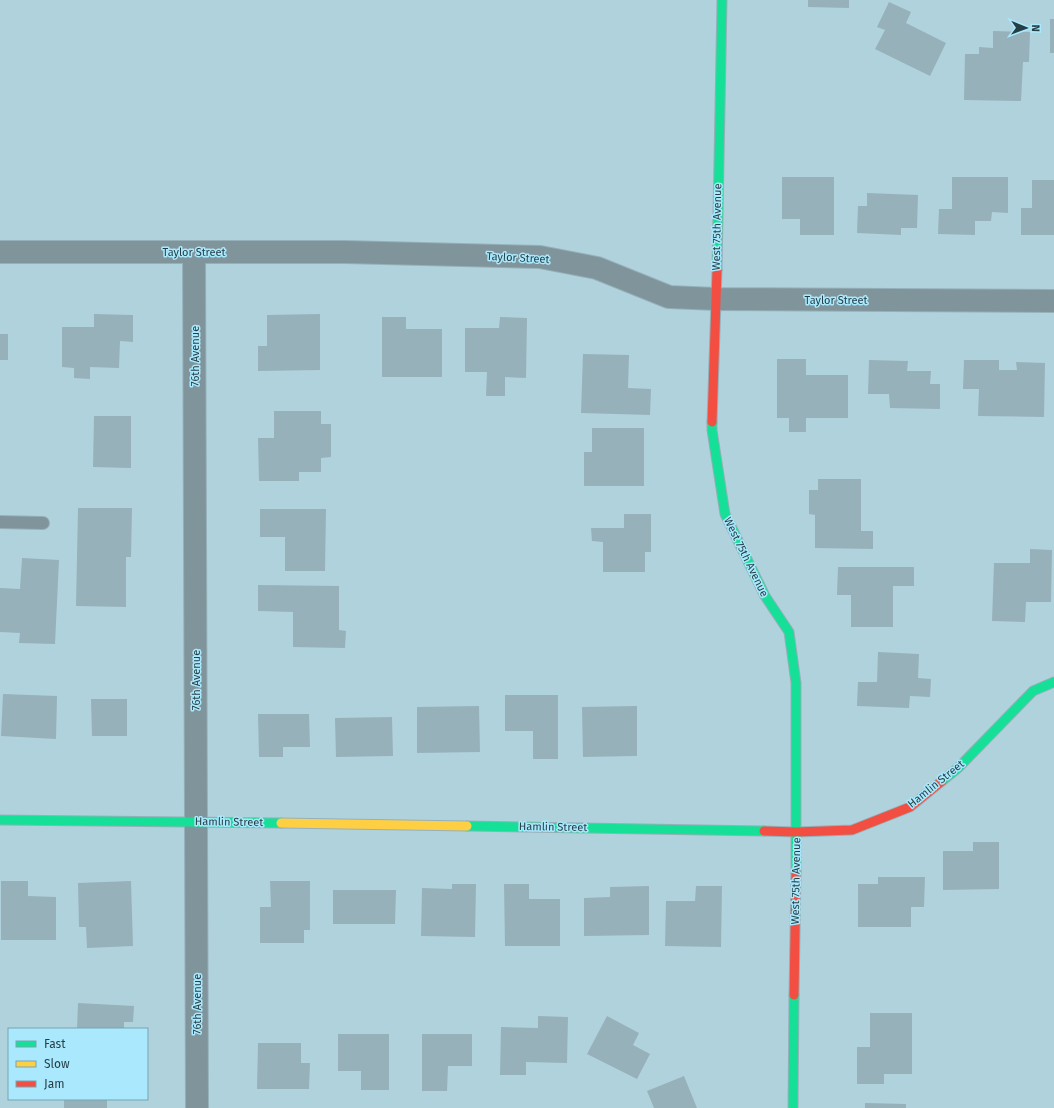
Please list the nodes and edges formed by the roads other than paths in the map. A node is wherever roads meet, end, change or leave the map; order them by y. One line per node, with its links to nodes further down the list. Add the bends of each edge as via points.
1 (722, 0): 4 (street, West 75th Avenue)
2 (0, 252): 3 (street, Taylor Street)
3 (194, 252): 4 (street, Taylor Street, via 346,252 540,257 597,268 669,298); 10 (street, 76th Avenue)
4 (716, 300): 5 (street, Taylor Street); 11 (street, West 75th Avenue, via 712,430 725,514 765,596 788,632 796,683)
5 (1054, 301)
6 (0, 522): 7 (lane)
7 (43, 523)
8 (1054, 682): 11 (street, Hamlin Street, via 1033,691 958,768 910,808 852,830)
9 (0, 820): 10 (street, Hamlin Street)
10 (196, 821): 11 (street, Hamlin Street); 12 (street, 76th Avenue)
11 (796, 832): 13 (street, West 75th Avenue)
12 (197, 1108)
13 (793, 1108)

